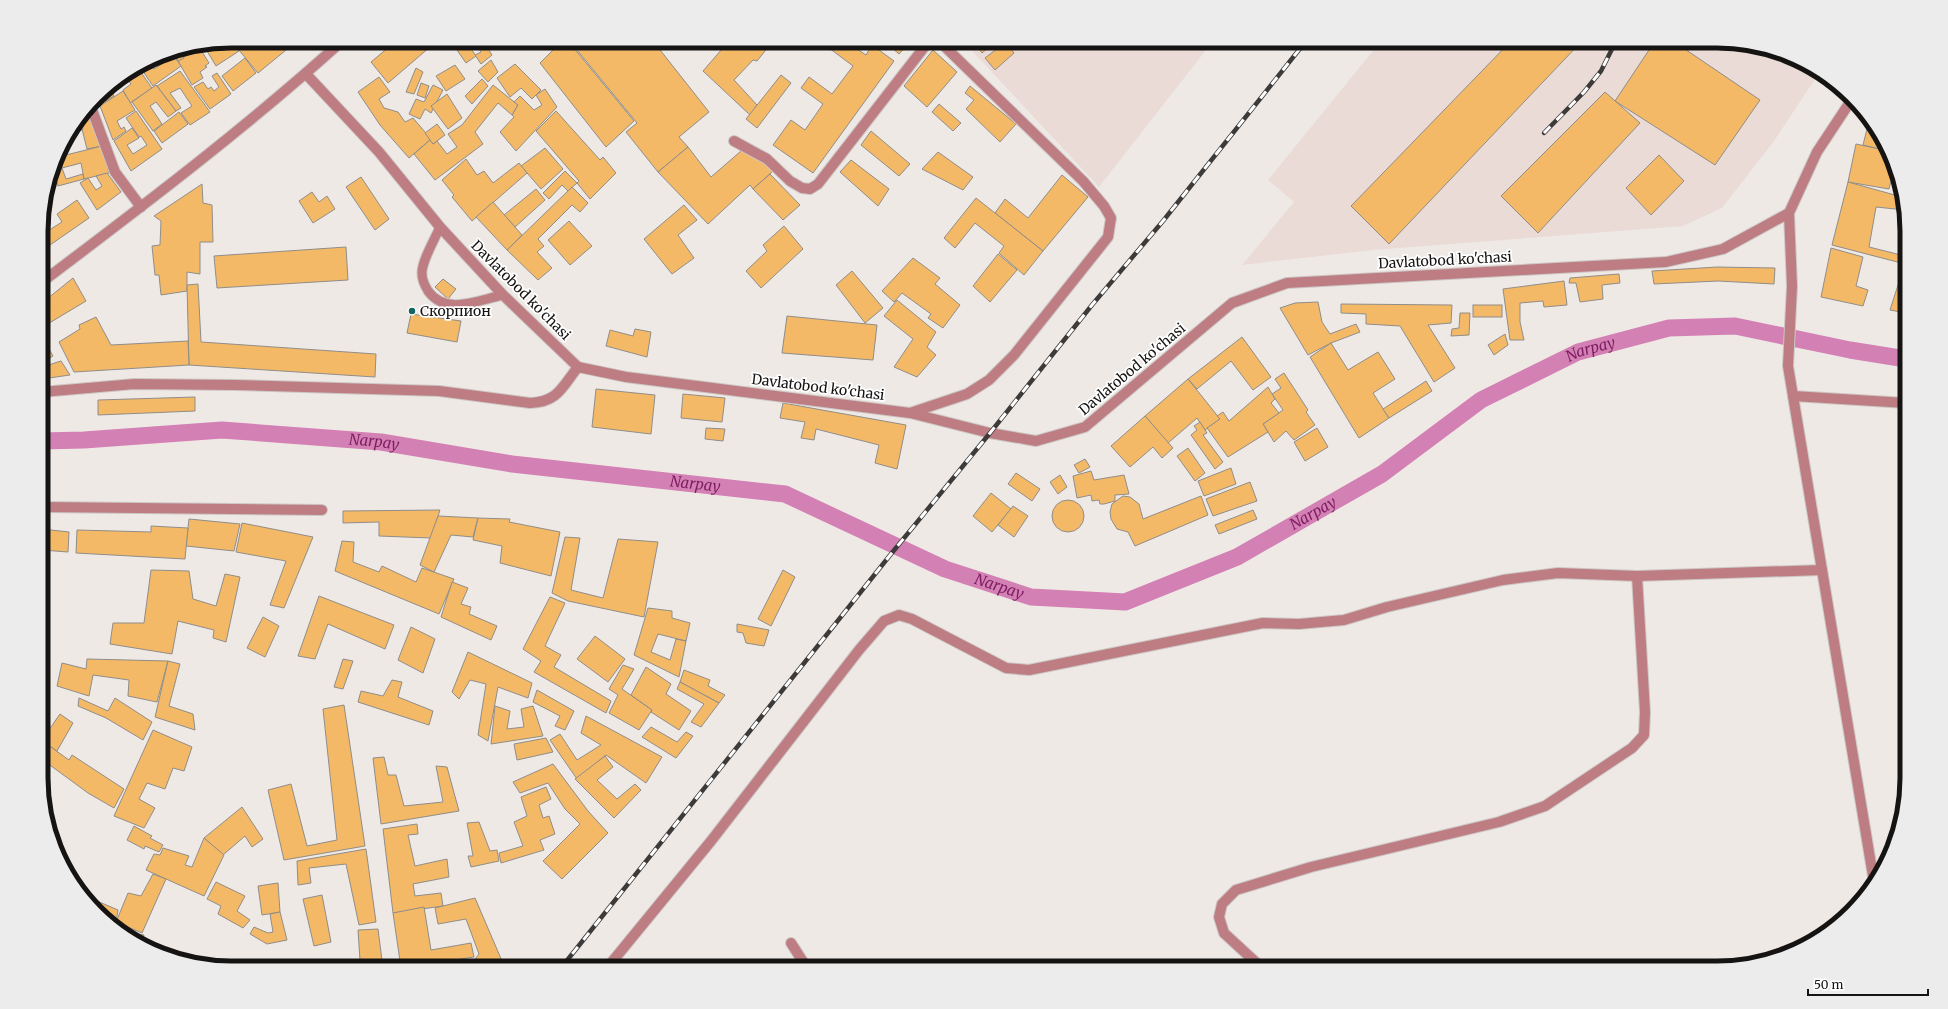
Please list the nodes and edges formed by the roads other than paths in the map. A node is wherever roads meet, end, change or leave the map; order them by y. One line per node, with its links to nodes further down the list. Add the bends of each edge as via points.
1 (328, 48): 5 (lane)
2 (334, 48): 5 (street)
3 (924, 48): 9 (street, via 818,184 810,189 802,188 790,181 767,159)
4 (946, 48): 19 (street, via 1083,181 1104,206 1110,218 1108,237 1014,355 989,380 967,394)
5 (330, 52): 6 (street)
6 (306, 74): 10 (street); 12 (street, Davlatobod ko'chasi, via 379,152)
7 (1849, 103): 11 (street, via 1817,152)
8 (92, 111): 10 (street, via 115,172)
9 (734, 141)
10 (141, 207): 13 (street)
11 (1789, 213): 17 (street, via 1792,286 1788,366); 19 (street, Davlatobod ko'chasi, via 1723,249 1666,262 1287,283 1232,303 1085,427 1036,441 990,433)
12 (440, 228): 14 (street, Davlatobod ko'chasi); 14 (lane, via 421,273 425,286 433,297 443,304 456,305)
13 (48, 277)
14 (503, 295): 15 (street, Davlatobod ko'chasi)
15 (578, 367): 16 (street, via 554,398 544,403 439,391 235,385 134,384); 19 (street, Davlatobod ko'chasi, via 626,377)
16 (48, 391)
17 (1793, 396): 18 (street); 22 (street)
18 (1900, 403)
19 (910, 413)
20 (48, 507): 21 (street)
21 (322, 510)
22 (1822, 570): 23 (street); 24 (street)
23 (1637, 576): 26 (street, via 1558,573 1503,580 1387,606 1344,620 1299,624 1263,623 1029,670 1006,668 912,619 899,615 884,621 859,650 711,841); 28 (street, via 1645,712 1644,735 1632,748 1545,806 1498,822 1311,867 1236,890 1222,904 1218,917 1224,933)
24 (1873, 875)
25 (791, 943): 27 (street)
26 (613, 961)
27 (803, 961)
28 (1254, 961)

